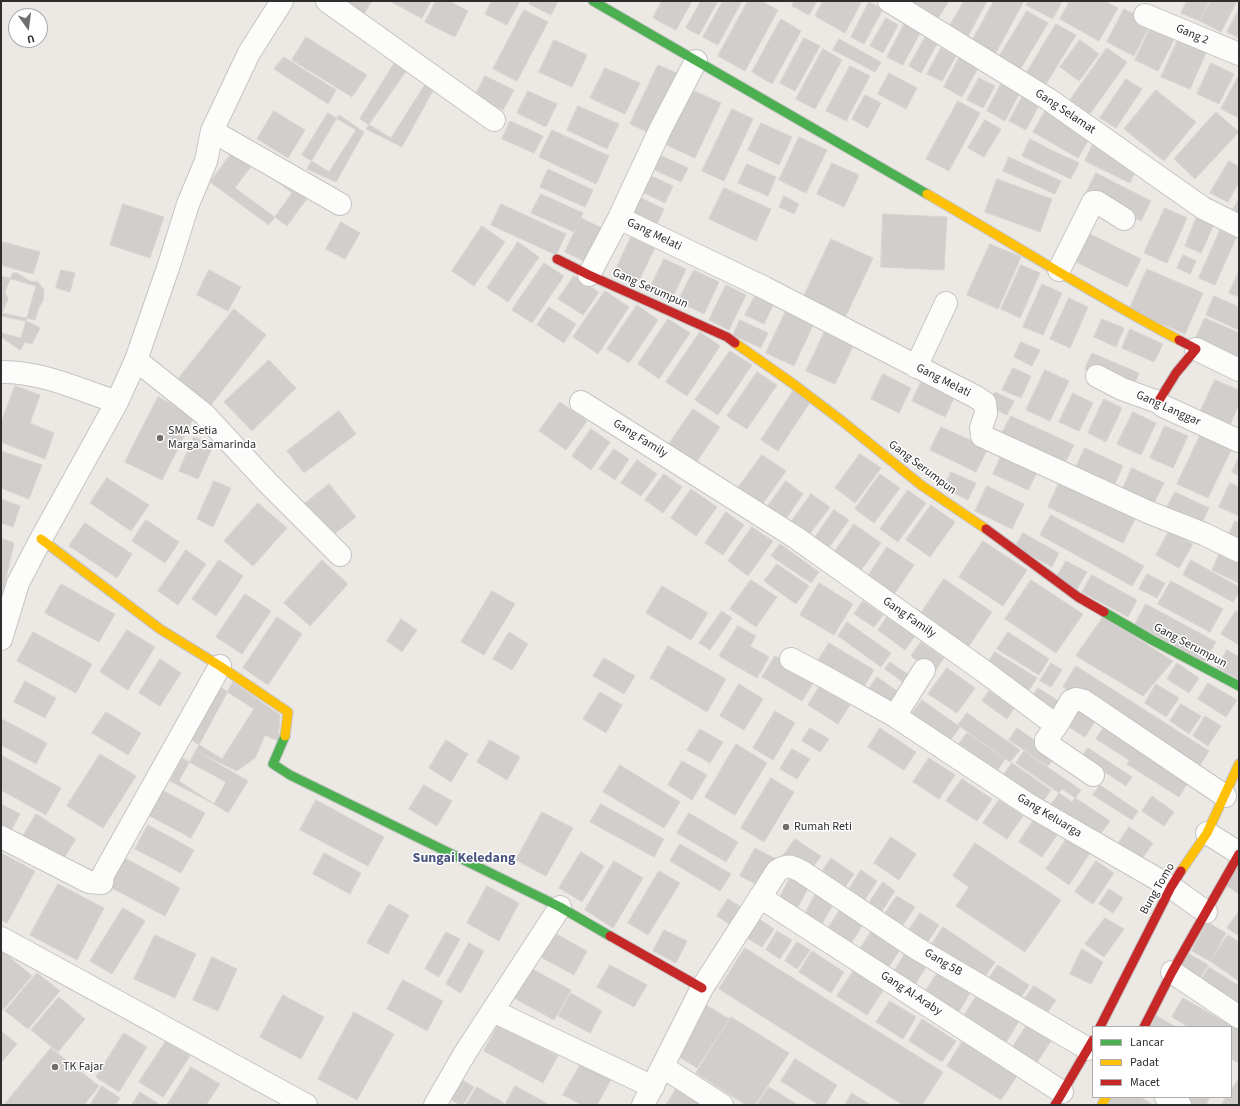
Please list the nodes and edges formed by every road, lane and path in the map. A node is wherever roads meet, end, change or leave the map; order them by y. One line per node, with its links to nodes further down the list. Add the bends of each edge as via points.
1 (282, 1): 9 (street, via 249,53)
2 (327, 1): 8 (street)
3 (593, 1): 7 (street)
4 (889, 1): 13 (street, Gang Selamat, via 1048,99 1203,208)
5 (1145, 15): 6 (street, Gang 2)
6 (1239, 54)
7 (696, 61): 11 (street); 15 (street)
8 (494, 120)
9 (212, 131): 10 (street); 19 (street, via 206,160 188,204)
10 (340, 204)
11 (619, 218): 16 (street); 20 (street, Gang Melati, via 765,288)
12 (1124, 219): 15 (street, via 1093,202)
13 (1239, 226)
14 (557, 259): 16 (street, Gang Serumpun)
15 (1059, 270): 18 (street, via 1145,322)
16 (589, 275): 35 (street, Gang Serumpun, via 727,337 798,388 921,485 1004,541 1078,597)
17 (946, 303): 20 (street)
18 (1196, 349): 21 (street); 26 (street, via 1176,373)
19 (136, 360): 24 (street); 30 (street, via 204,414)
20 (916, 366): 29 (street, Gang Melati, via 985,403 982,436 1148,512)
21 (1239, 370)
22 (1, 372): 24 (street, via 40,377)
23 (1097, 376): 26 (street, Gang Langgar, via 1122,389)
24 (117, 402): 28 (street)
25 (581, 402): 37 (street, Gang Family, via 795,537)
26 (1158, 402): 27 (street, Gang Langgar)
27 (1239, 441)
28 (41, 539): 31 (street, via 18,583); 33 (street, via 160,629)
29 (1239, 550)
30 (340, 555)
31 (1, 639)
32 (791, 659): 36 (street, Gang Keluarga)
33 (220, 666): 42 (street, via 103,875 102,883 89,882); 46 (street, via 288,712 286,732 273,764 290,775)
34 (924, 670): 36 (street)
35 (1239, 686)
36 (895, 716): 44 (street, Gang Keluarga, via 1029,805)
37 (1057, 725): 39 (street, via 1046,743); 40 (street, via 1071,701 1084,701)
38 (1239, 764): 40 (street, Bung Tomo)
39 (1093, 775)
40 (1225, 796): 41 (street, Bung Tomo)
41 (1207, 833): 43 (street); 44 (street, Bung Tomo)
42 (1, 837)
43 (1239, 854): 47 (street)
44 (1171, 887): 47 (street, Gang Keluarga); 53 (street, Bung Tomo)
45 (760, 897): 50 (street); 55 (street, Gang 5B, via 777,871 790,866 916,948); 59 (street, Gang Al-Araby)
46 (560, 907): 50 (street); 51 (street)
47 (1206, 912): 49 (street)
48 (1, 938): 60 (street)
49 (1172, 972): 52 (street); 54 (street)
50 (702, 988): 56 (street)
51 (493, 1011): 57 (street); 61 (street)
52 (1239, 1017)
53 (1101, 1026)
54 (1145, 1026)
55 (1091, 1045): 59 (street)
56 (663, 1067): 57 (street); 62 (street)
57 (648, 1096)
58 (1168, 1098): 63 (street)
59 (1059, 1099)
60 (306, 1105)
61 (435, 1105)
62 (722, 1105)
63 (1180, 1105)

